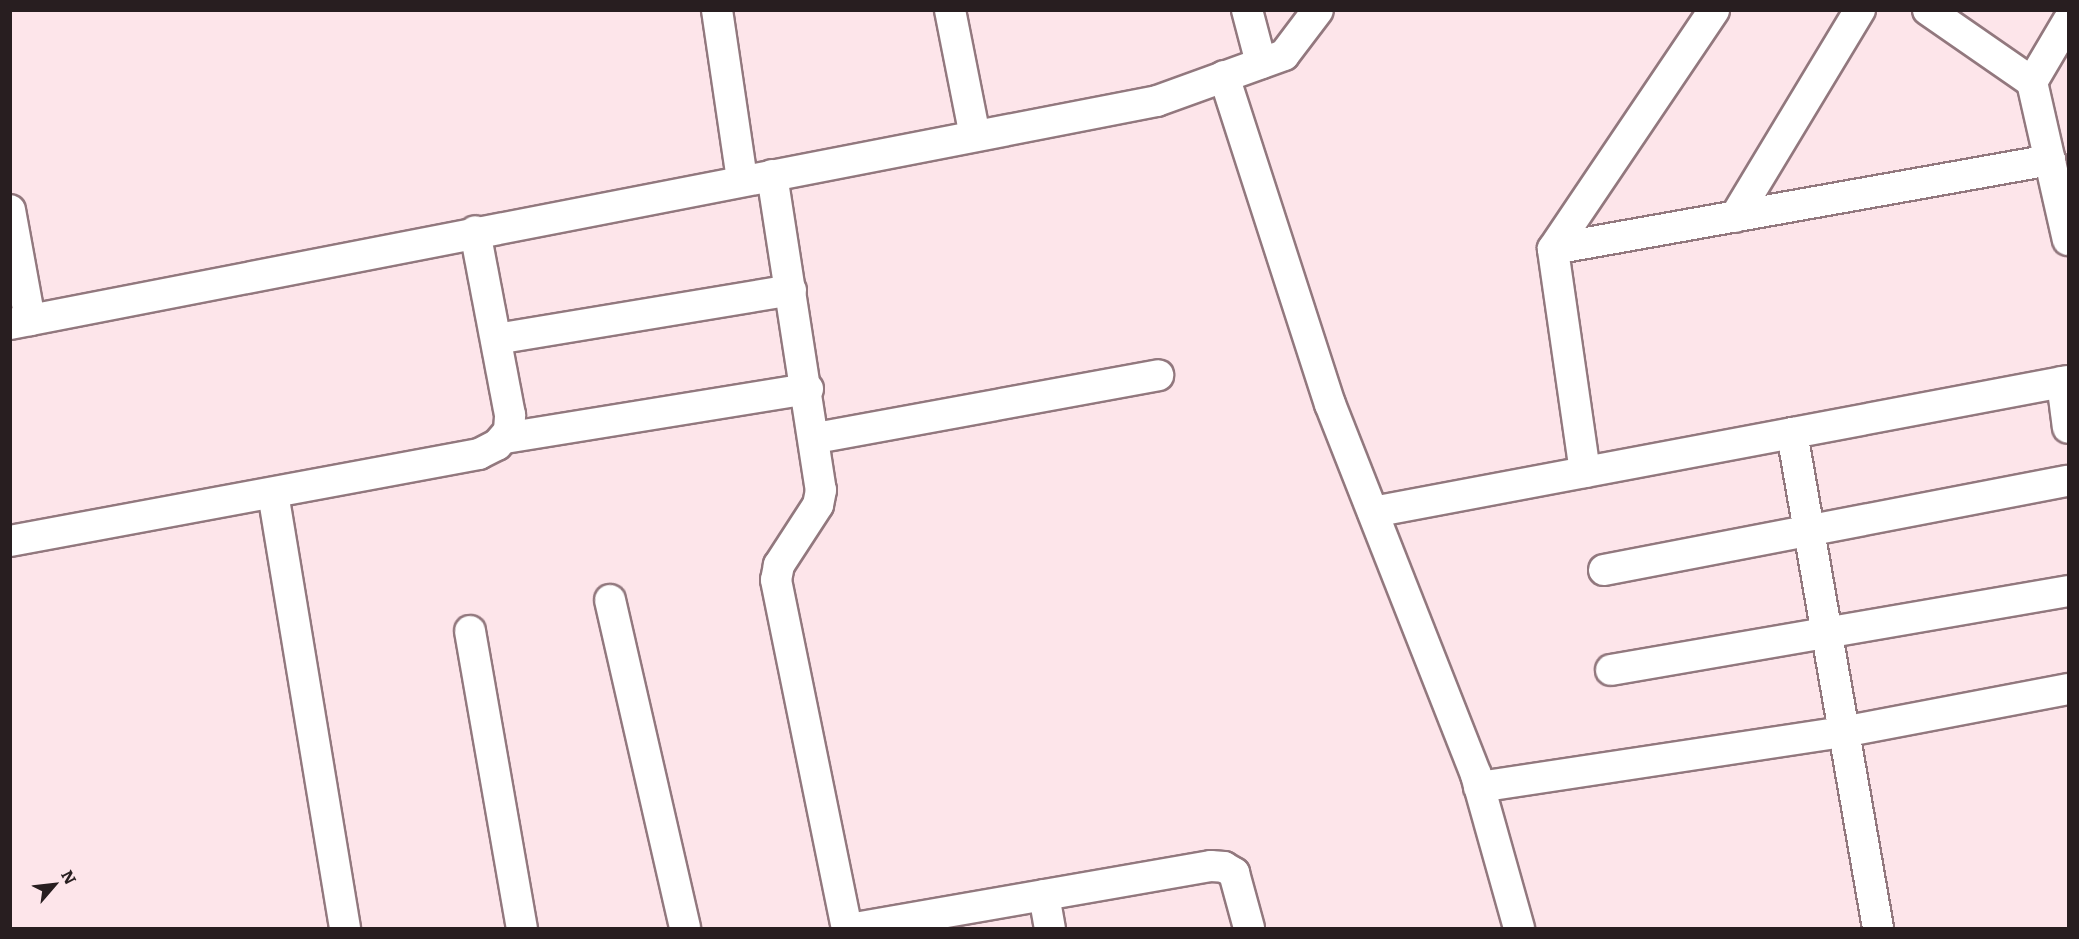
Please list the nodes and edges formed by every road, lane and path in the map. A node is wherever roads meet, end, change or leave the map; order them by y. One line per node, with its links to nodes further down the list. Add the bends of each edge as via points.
1 (717, 10): 15 (street)
2 (950, 10): 12 (street)
3 (1247, 10): 9 (street)
4 (1318, 10): 9 (street, via 1284,55)
5 (1714, 10): 20 (street)
6 (1860, 10): 17 (street)
7 (1928, 10): 11 (street)
8 (2068, 21): 11 (street)
9 (1261, 63): 10 (street)
10 (1224, 76): 12 (street, via 1158,101); 34 (street, via 1330,404)
11 (2032, 82): 13 (street)
12 (975, 136): 14 (street)
13 (2050, 160): 17 (street); 19 (street)
14 (772, 175): 15 (street); 21 (street)
15 (742, 180): 18 (street)
16 (10, 210): 22 (street)
17 (1735, 217): 20 (street)
18 (475, 231): 22 (street); 23 (street)
19 (2068, 240)
20 (1553, 249): 31 (street)
21 (791, 290): 23 (street); 26 (street)
22 (20, 322)
23 (496, 339): 29 (street, via 510,415)
24 (1158, 375): 30 (street)
25 (2065, 381): 27 (street); 28 (street)
26 (808, 389): 29 (street); 30 (street)
27 (2068, 428)
28 (1792, 433): 31 (street); 35 (street)
29 (505, 438): 33 (street, via 479,454)
30 (816, 438): 50 (street, via 821,472 818,505 779,565 776,580)
31 (1585, 472): 34 (street)
32 (2068, 481): 35 (street)
33 (273, 493): 36 (street); 47 (street)
34 (1372, 512): 45 (street)
35 (1807, 531): 37 (street); 41 (street)
36 (10, 541)
37 (1604, 570)
38 (2068, 591): 41 (street)
39 (610, 600): 49 (street)
40 (470, 631): 48 (street)
41 (1826, 634): 42 (street); 44 (street)
42 (1611, 670)
43 (2068, 689): 44 (street)
44 (1843, 732): 45 (street); 55 (street)
45 (1479, 787): 54 (street)
46 (1044, 895): 51 (street); 52 (street); 53 (street, via 1224,867 1240,884)
47 (345, 928)
48 (522, 928)
49 (685, 928)
50 (847, 928)
51 (855, 928)
52 (1050, 928)
53 (1249, 928)
54 (1519, 928)
55 (1878, 928)

